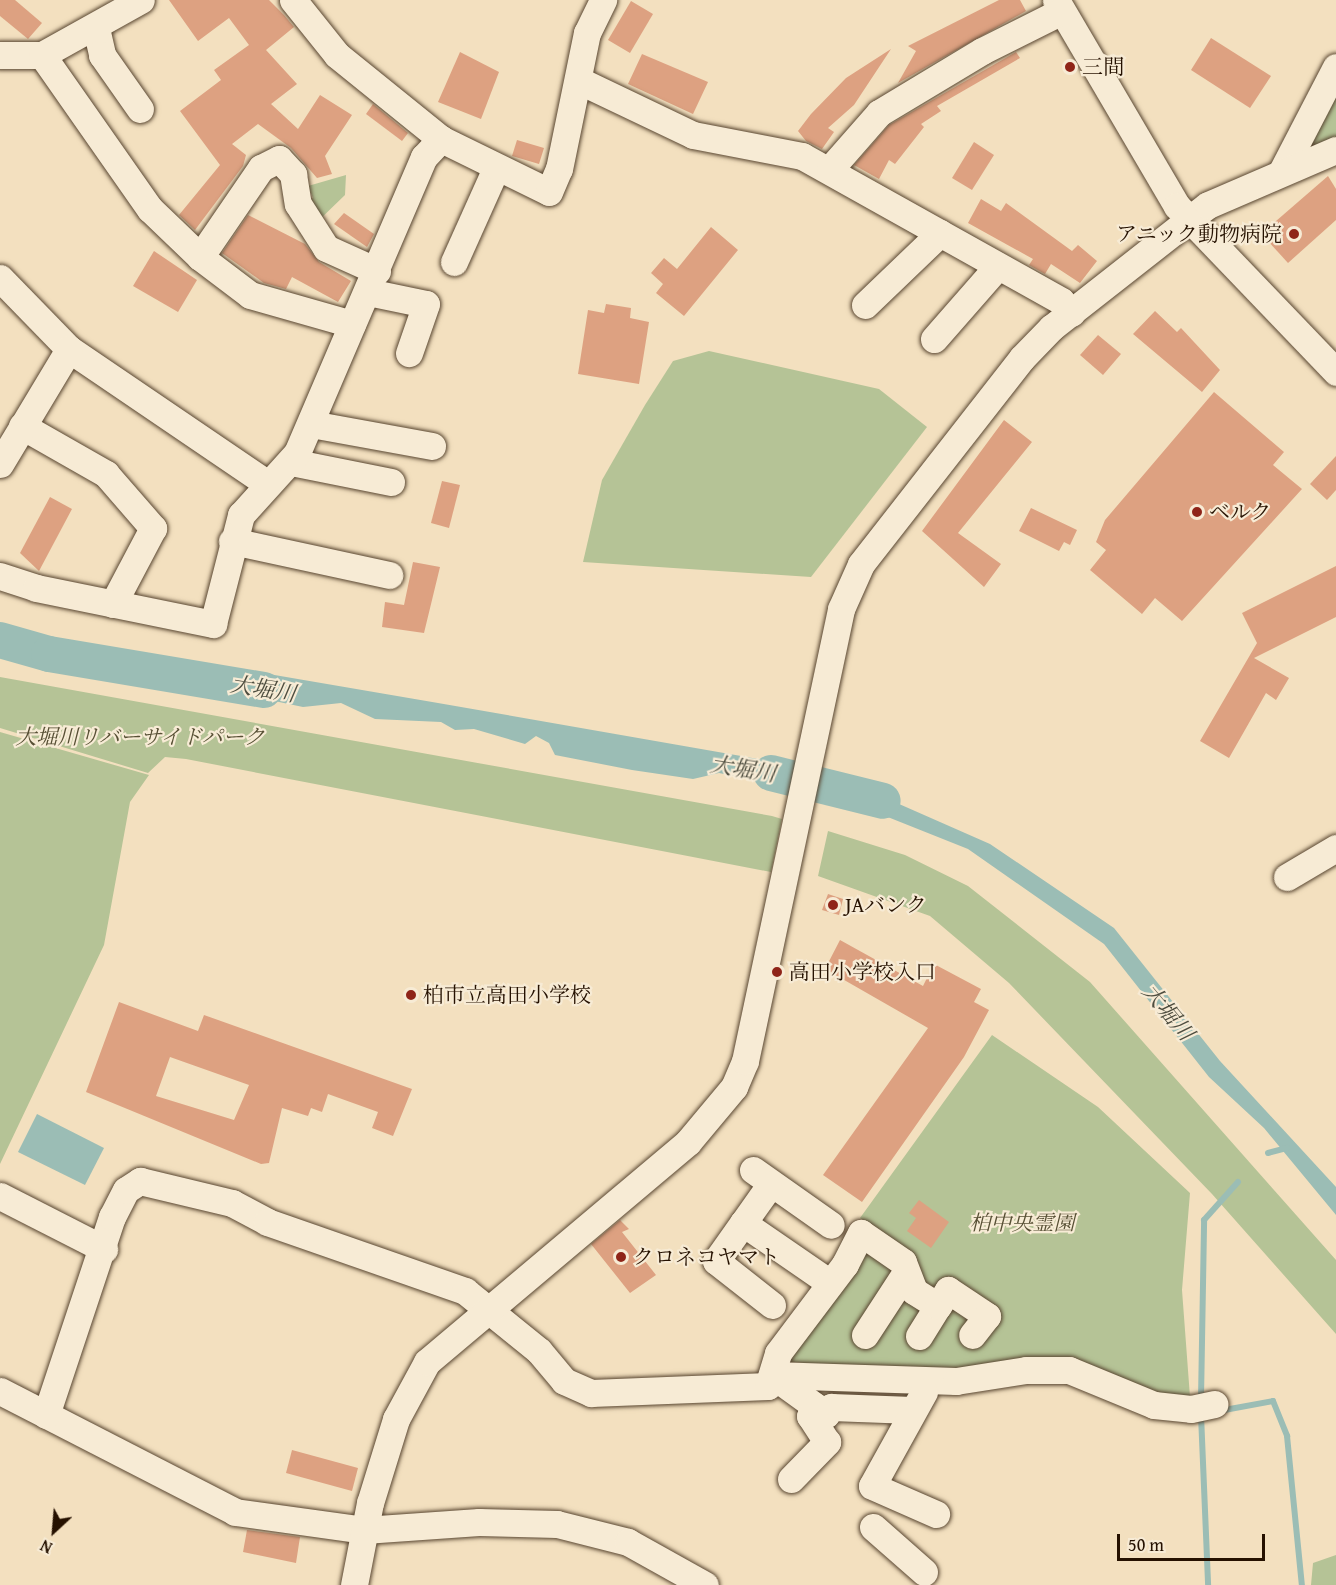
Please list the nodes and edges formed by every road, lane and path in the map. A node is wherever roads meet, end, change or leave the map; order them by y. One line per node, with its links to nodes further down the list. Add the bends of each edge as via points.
1 (141, 0): 5 (street)
2 (293, 0): 11 (street, via 337,55)
3 (603, 0): 9 (street, via 587,33)
4 (1059, 5): 14 (street, via 879,113); 16 (street)
5 (96, 28): 7 (street); 10 (street, via 102,55)
6 (0, 55): 7 (street)
7 (42, 55): 18 (street, via 150,209)
8 (1336, 67): 15 (street)
9 (580, 81): 13 (street, via 549,192); 14 (street, via 693,135 782,150)
10 (140, 109)
11 (441, 139): 13 (street); 21 (street, via 424,158)
12 (1336, 150): 15 (street)
13 (496, 168): 19 (street)
14 (830, 169): 17 (street)
15 (1282, 171): 16 (street)
16 (1188, 220): 24 (street); 29 (street)
17 (940, 233): 20 (street); 23 (street)
18 (200, 257): 21 (street, via 261,168 279,159 293,174 310,229 326,248); 25 (street, via 250,294)
19 (454, 262)
20 (998, 266): 24 (street, via 1061,301); 26 (street)
21 (372, 281): 25 (street); 28 (street, via 426,304)
22 (4, 289): 27 (street)
23 (865, 305)
24 (1071, 313): 51 (street, via 1022,358 861,564 841,609 745,1061 734,1087 688,1142)
25 (352, 324): 30 (street)
26 (934, 339)
27 (69, 349): 31 (street); 36 (street)
28 (410, 353)
29 (1336, 372)
30 (311, 424): 32 (street); 33 (street)
31 (22, 426): 34 (street); 40 (street, via 106,474 153,528)
32 (432, 446)
33 (291, 462): 35 (street); 36 (street)
34 (0, 464)
35 (391, 482)
36 (266, 483): 37 (street, via 241,515)
37 (232, 541): 38 (street); 40 (street, via 213,624)
38 (389, 575)
39 (0, 576): 40 (street)
40 (113, 604)
41 (1336, 848): 42 (street)
42 (1287, 878)
43 (0, 1196): 46 (street)
44 (743, 1223): 45 (street, via 762,1177); 48 (street); 49 (street, via 716,1260)
45 (831, 1226)
46 (104, 1249): 51 (street, via 126,1190 140,1181 232,1203 267,1222 429,1274 475,1296); 59 (street)
47 (906, 1272): 48 (street, via 903,1262 861,1233); 50 (street, via 914,1291); 52 (street)
48 (830, 1283): 55 (street, via 778,1353)
49 (772, 1305)
50 (938, 1306): 53 (street, via 948,1290 987,1316); 54 (street)
51 (485, 1309): 55 (street, via 540,1352 564,1381 591,1393 761,1390); 63 (street, via 416,1376 396,1419)
52 (865, 1335)
53 (972, 1335)
54 (919, 1336)
55 (772, 1375): 57 (street, via 956,1381 1026,1370 1069,1370 1154,1405); 58 (street)
56 (0, 1391): 59 (street)
57 (1203, 1407)
58 (821, 1410): 60 (street, via 810,1416 827,1442); 61 (street, via 918,1401 872,1486)
59 (46, 1415): 63 (street, via 236,1512)
60 (791, 1479)
61 (909, 1504): 62 (street); 64 (street, via 882,1535)
62 (936, 1514)
63 (364, 1530): 65 (street); 66 (street, via 479,1522 557,1524 628,1542)
64 (924, 1572)
65 (354, 1585)
66 (705, 1585)

